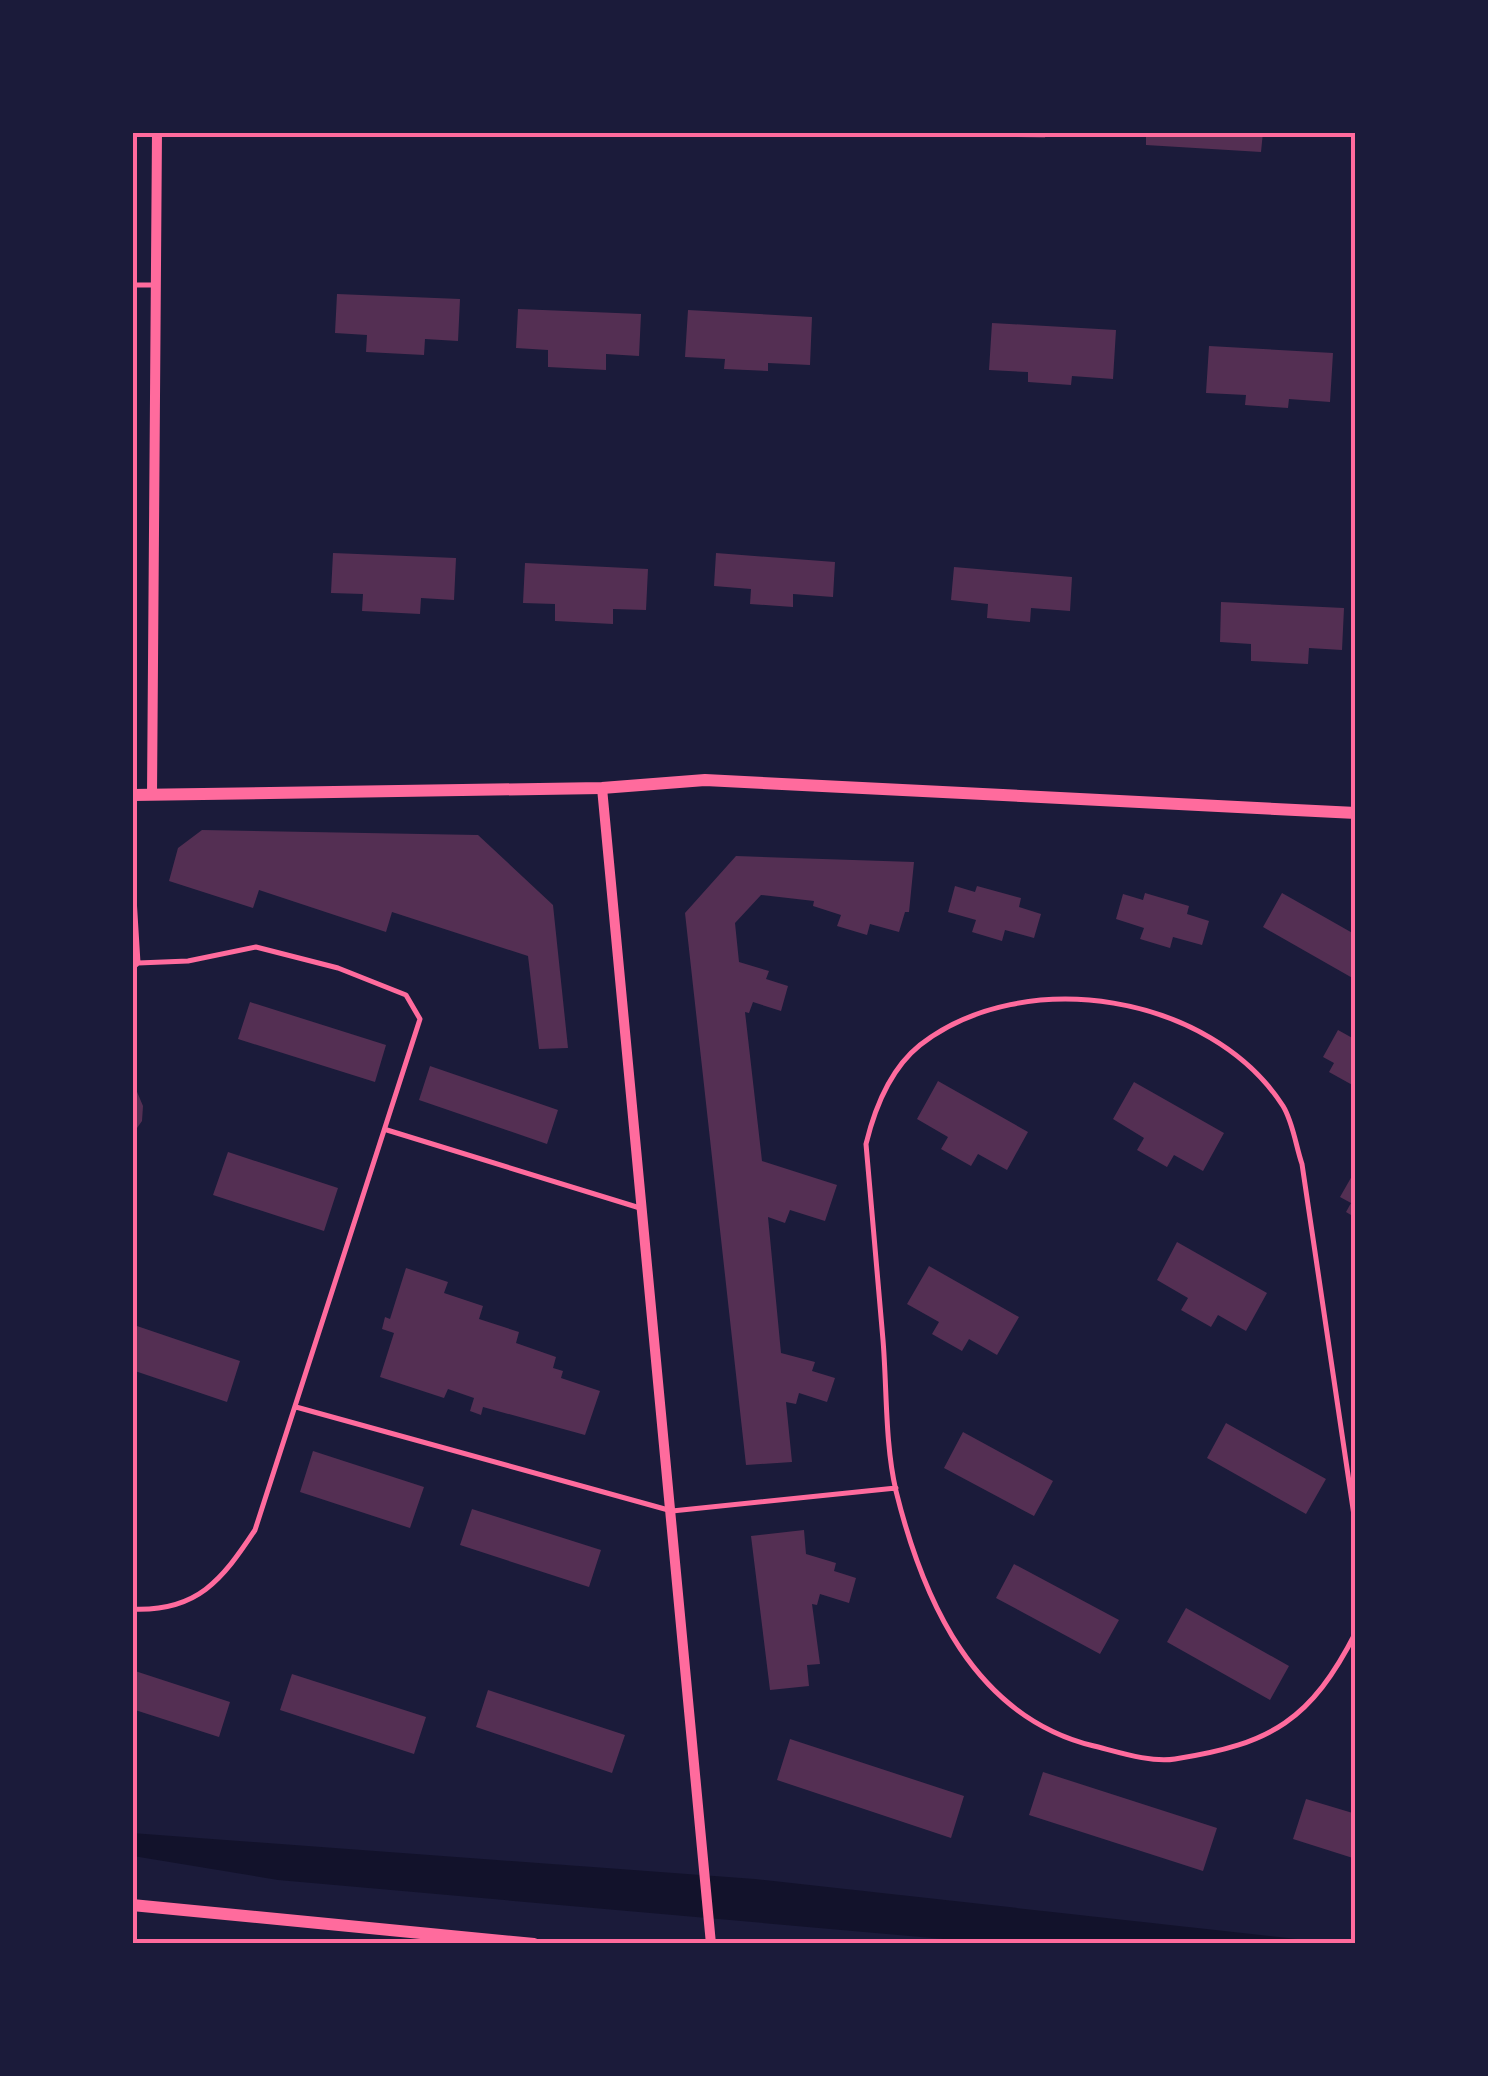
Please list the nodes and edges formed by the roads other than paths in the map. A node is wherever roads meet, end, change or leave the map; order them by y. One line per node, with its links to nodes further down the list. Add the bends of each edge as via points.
1 (157, 132): 2 (street)
2 (156, 285): 3 (lane); 5 (street)
3 (132, 286)
4 (602, 788): 5 (street); 7 (street, via 705,780); 11 (street)
5 (152, 795): 6 (street)
6 (132, 796)
7 (1356, 813)
8 (132, 865): 9 (lane)
9 (135, 965): 10 (lane, via 256,947 406,995 420,1019)
10 (386, 1130): 11 (lane); 12 (lane)
11 (642, 1209): 14 (street)
12 (296, 1407): 14 (lane); 16 (lane, via 255,1530 226,1574 186,1604)
13 (896, 1488): 14 (lane); 15 (lane, via 866,1144 874,1112 918,1046 958,1021 1025,1002 1101,1000 1145,1010 1204,1036 1240,1061 1284,1107 1302,1164); 17 (lane, via 932,1602 962,1655 1031,1722 1075,1742 1167,1760 1239,1749 1285,1724 1330,1682)
14 (672, 1511): 20 (street)
15 (1356, 1528)
16 (132, 1609)
17 (1356, 1632)
18 (132, 1905): 19 (street)
19 (534, 1944)
20 (711, 1944)

